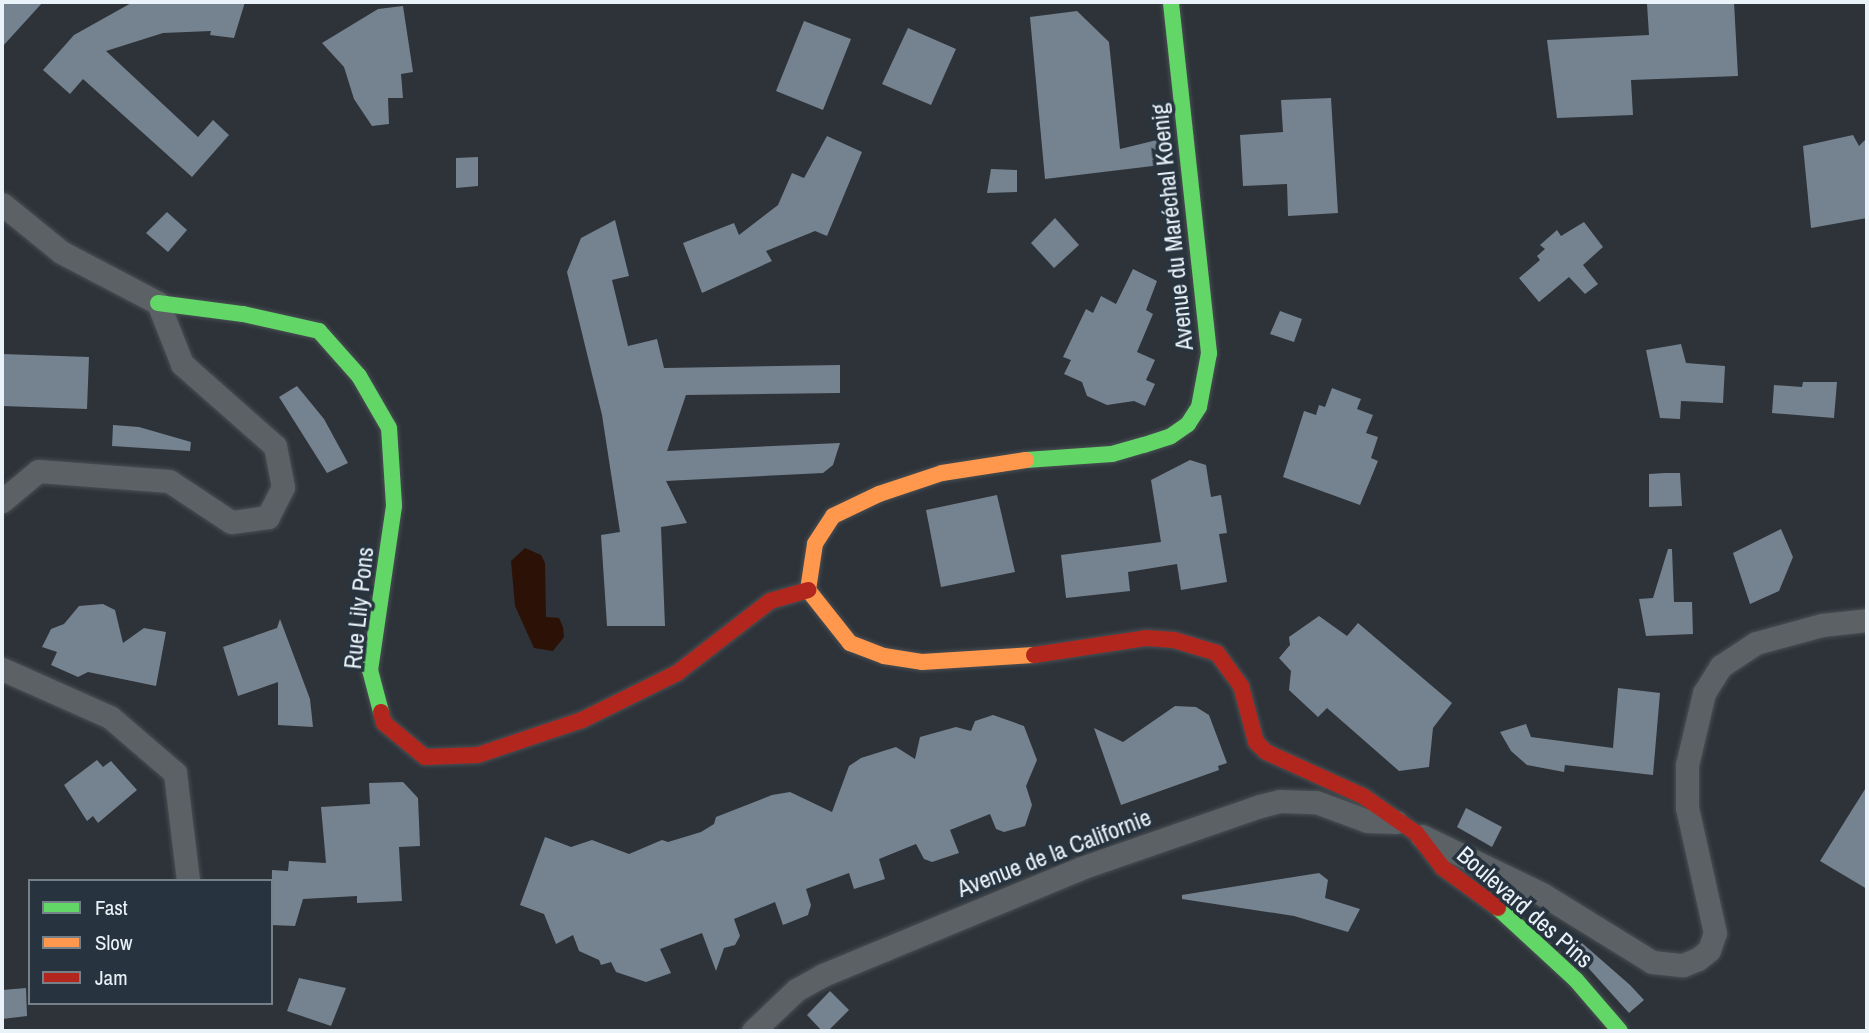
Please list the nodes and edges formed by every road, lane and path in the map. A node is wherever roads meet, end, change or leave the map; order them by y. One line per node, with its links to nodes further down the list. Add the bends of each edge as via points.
1 (1171, 2): 5 (street, Avenue du Maréchal Koenig, via 1209,353 1199,407 1188,424 1171,436 1133,448 942,473 879,494 834,516 815,544)
2 (2, 204): 3 (street, via 61,253)
3 (158, 303): 4 (street, via 182,364 275,446 283,487 268,517 231,522 169,481 38,471); 5 (street, Rue Lily Pons, via 243,314 319,331 359,376 389,428 394,506 370,670 384,723 425,757 478,755 582,720 677,673 770,601)
4 (2, 501)
5 (808, 590): 8 (street, via 850,643 884,656 922,662 1041,654 1146,638 1203,646 1230,667 1241,686 1256,742 1266,752 1363,796)
6 (1867, 620): 8 (street, via 1822,625 1756,643 1721,666 1704,693 1687,765 1687,808 1715,933 1709,950 1698,959 1683,965 1652,962 1542,894)
7 (2, 669): 9 (street, via 110,717 175,772)
8 (1406, 827): 10 (street, Avenue de la Californie, via 1367,821 1316,802 1280,801 1260,806 1081,869 835,969 796,990); 11 (street, Boulevard des Pins, via 1443,868 1487,898 1539,946)
9 (188, 879)
10 (753, 1031)
11 (1620, 1031)

